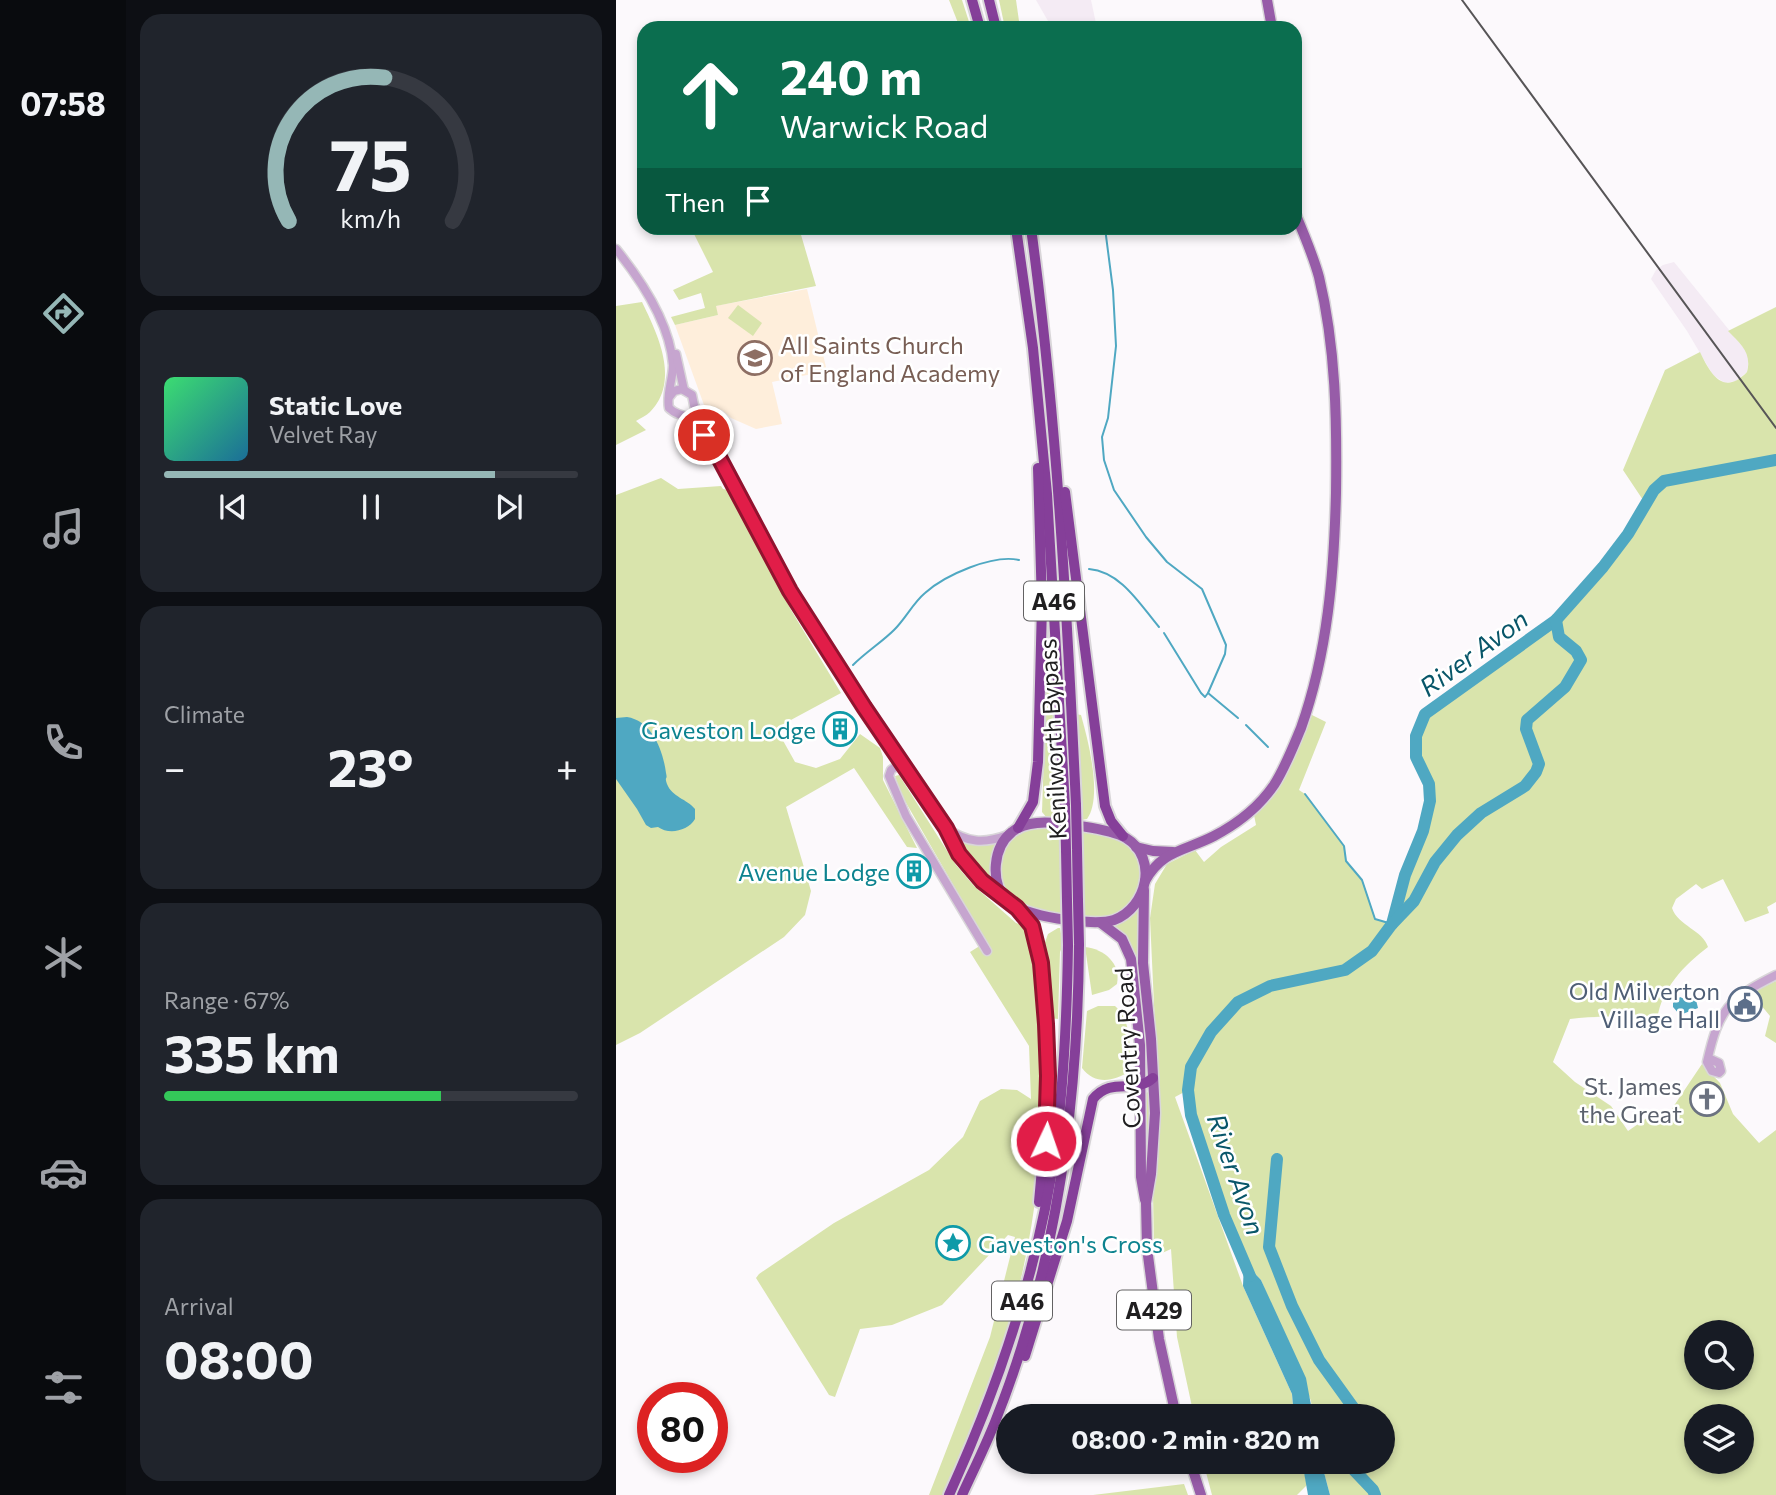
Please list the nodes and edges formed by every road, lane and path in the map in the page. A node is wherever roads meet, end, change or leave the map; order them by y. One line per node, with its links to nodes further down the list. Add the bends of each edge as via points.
1 (972, 0): 4 (highway)
2 (989, 0): 5 (highway)
3 (1267, 0): 6 (main road)
4 (978, 21)
5 (994, 21)
6 (1271, 21)
7 (1302, 230): 26 (main road, via 1320,281 1336,395 1335,540 1325,638 1304,717 1273,785 1240,820)
8 (1017, 235): 15 (highway, Kenilworth Bypass / A46)
9 (1032, 235): 11 (highway, Kenilworth Bypass / A46)
10 (616, 249): 12 (street, via 653,306)
11 (1038, 284): 20 (highway, Kenilworth Bypass / A46, via 1064,568); 24 (highway, via 1105,806)
12 (667, 339): 13 (street, via 677,357); 14 (street, via 673,367)
13 (684, 390): 14 (street); 16 (street, via 692,395)
14 (670, 396): 17 (street, via 671,410)
15 (1038, 397): 20 (highway, Kenilworth Bypass / A46); 22 (highway, via 1042,605 1038,762 1033,803)
16 (694, 405): 17 (street); 18 (street)
17 (683, 415): 18 (street)
18 (715, 450): 19 (street, via 790,591)
19 (901, 763): 21 (street); 32 (street, via 889,776 900,806)
20 (1070, 805): 31 (highway, Kenilworth Bypass / A46, bridge)
21 (946, 828): 23 (street, via 975,842); 28 (street, via 972,871)
22 (1018, 828): 23 (main road); 24 (main road, via 1047,823)
23 (1008, 835): 28 (main road, via 995,866)
24 (1123, 836): 25 (main road)
25 (1136, 847): 26 (main road); 27 (main road, via 1144,864)
26 (1173, 852): 27 (main road, via 1157,863)
27 (1144, 886): 30 (main road, via 1125,915); 35 (main road, Coventry Road / A429, via 1143,963)
28 (1006, 900): 29 (main road)
29 (1017, 908): 30 (main road); 38 (highway, via 1037,940 1048,1076 1045,1155)
30 (1101, 923): 36 (main road, Coventry Road / A429, via 1119,935 1130,955)
31 (1074, 944): 38 (highway, Kenilworth Bypass / A46, via 1051,1177); 40 (highway, Kenilworth Bypass / A46, via 1077,1058 1070,1125 1038,1287)
32 (987, 951)
33 (1776, 975): 34 (street, via 1732,1001)
34 (1708, 1058)
35 (1153, 1078): 36 (highway); 37 (main road, Coventry Road / A429, via 1153,1153)
36 (1142, 1086): 37 (main road, Coventry Road / A429, via 1141,1177); 40 (highway, A46, via 1107,1088 1093,1099 1076,1184 1044,1300)
37 (1146, 1203): 39 (main road, Coventry Road / A429, via 1156,1318)
38 (1026, 1289): 42 (highway, A46, via 989,1404)
39 (1174, 1404)
40 (995, 1422): 43 (highway, A46)
41 (1194, 1474): 44 (main road)
42 (949, 1495)
43 (962, 1495)
44 (1201, 1495)

